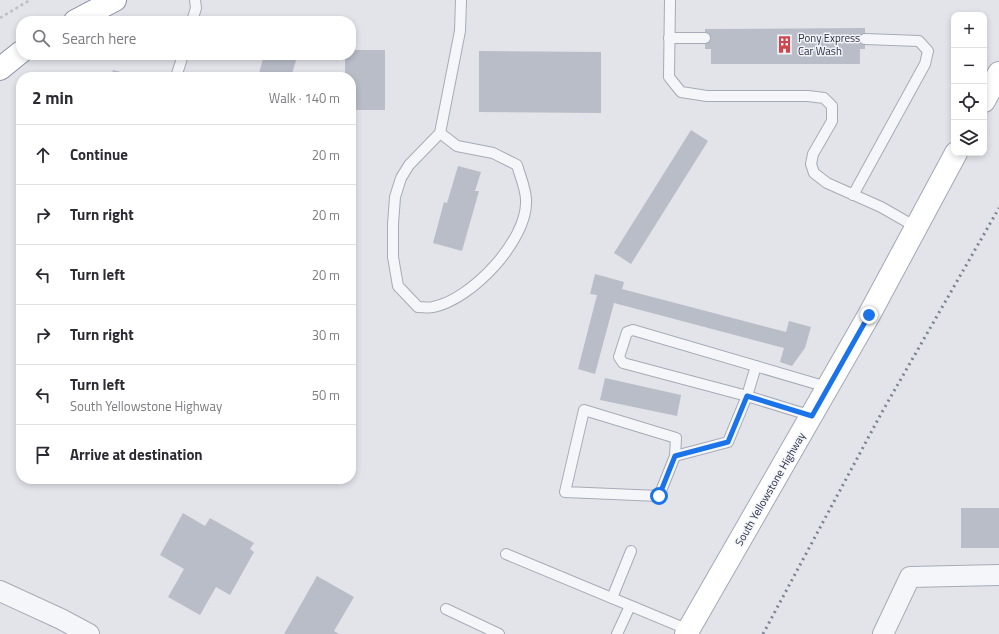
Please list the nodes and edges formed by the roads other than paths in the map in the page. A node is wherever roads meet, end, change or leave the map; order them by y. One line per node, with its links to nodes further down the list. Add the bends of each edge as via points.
1 (115, 0): 5 (main road)
2 (195, 0): 6 (lane)
3 (461, 0): 14 (lane, via 460,31)
4 (670, 0): 7 (lane)
5 (85, 16)
6 (194, 16)
7 (669, 38): 8 (lane); 16 (lane, via 669,77 681,92 707,96 824,98 832,106 832,121 813,154 811,164 814,173 827,183)
8 (705, 38)
9 (865, 39): 16 (lane, via 920,41 928,51 925,64)
10 (181, 60): 11 (lane)
11 (178, 72)
12 (999, 73): 13 (main road)
13 (987, 95)
14 (440, 133): 14 (lane, via 409,165 401,178 395,197 393,257 398,286 418,307 434,307 478,283 503,258 521,225 526,201 517,165 493,153 457,146)
15 (954, 156): 17 (main road, South Yellowstone Highway)
16 (853, 195): 17 (lane)
17 (916, 227): 19 (main road, South Yellowstone Highway)
18 (756, 366): 19 (lane); 20 (lane); 20 (lane, via 633,330 627,332 619,357 623,363)
19 (827, 387): 21 (main road, South Yellowstone Highway)
20 (747, 396): 21 (lane); 22 (lane, via 728,442)
21 (812, 416): 30 (main road, South Yellowstone Highway)
22 (675, 456): 22 (lane, via 676,438 584,410 565,492 659,496)
23 (631, 551): 27 (lane)
24 (506, 554): 27 (lane)
25 (999, 575): 34 (street, via 910,577)
26 (0, 591): 31 (street)
27 (612, 598): 28 (lane)
28 (630, 606): 30 (lane); 33 (lane)
29 (446, 609): 32 (lane)
30 (688, 632)
31 (89, 634)
32 (499, 634)
33 (616, 634)
34 (883, 634)

